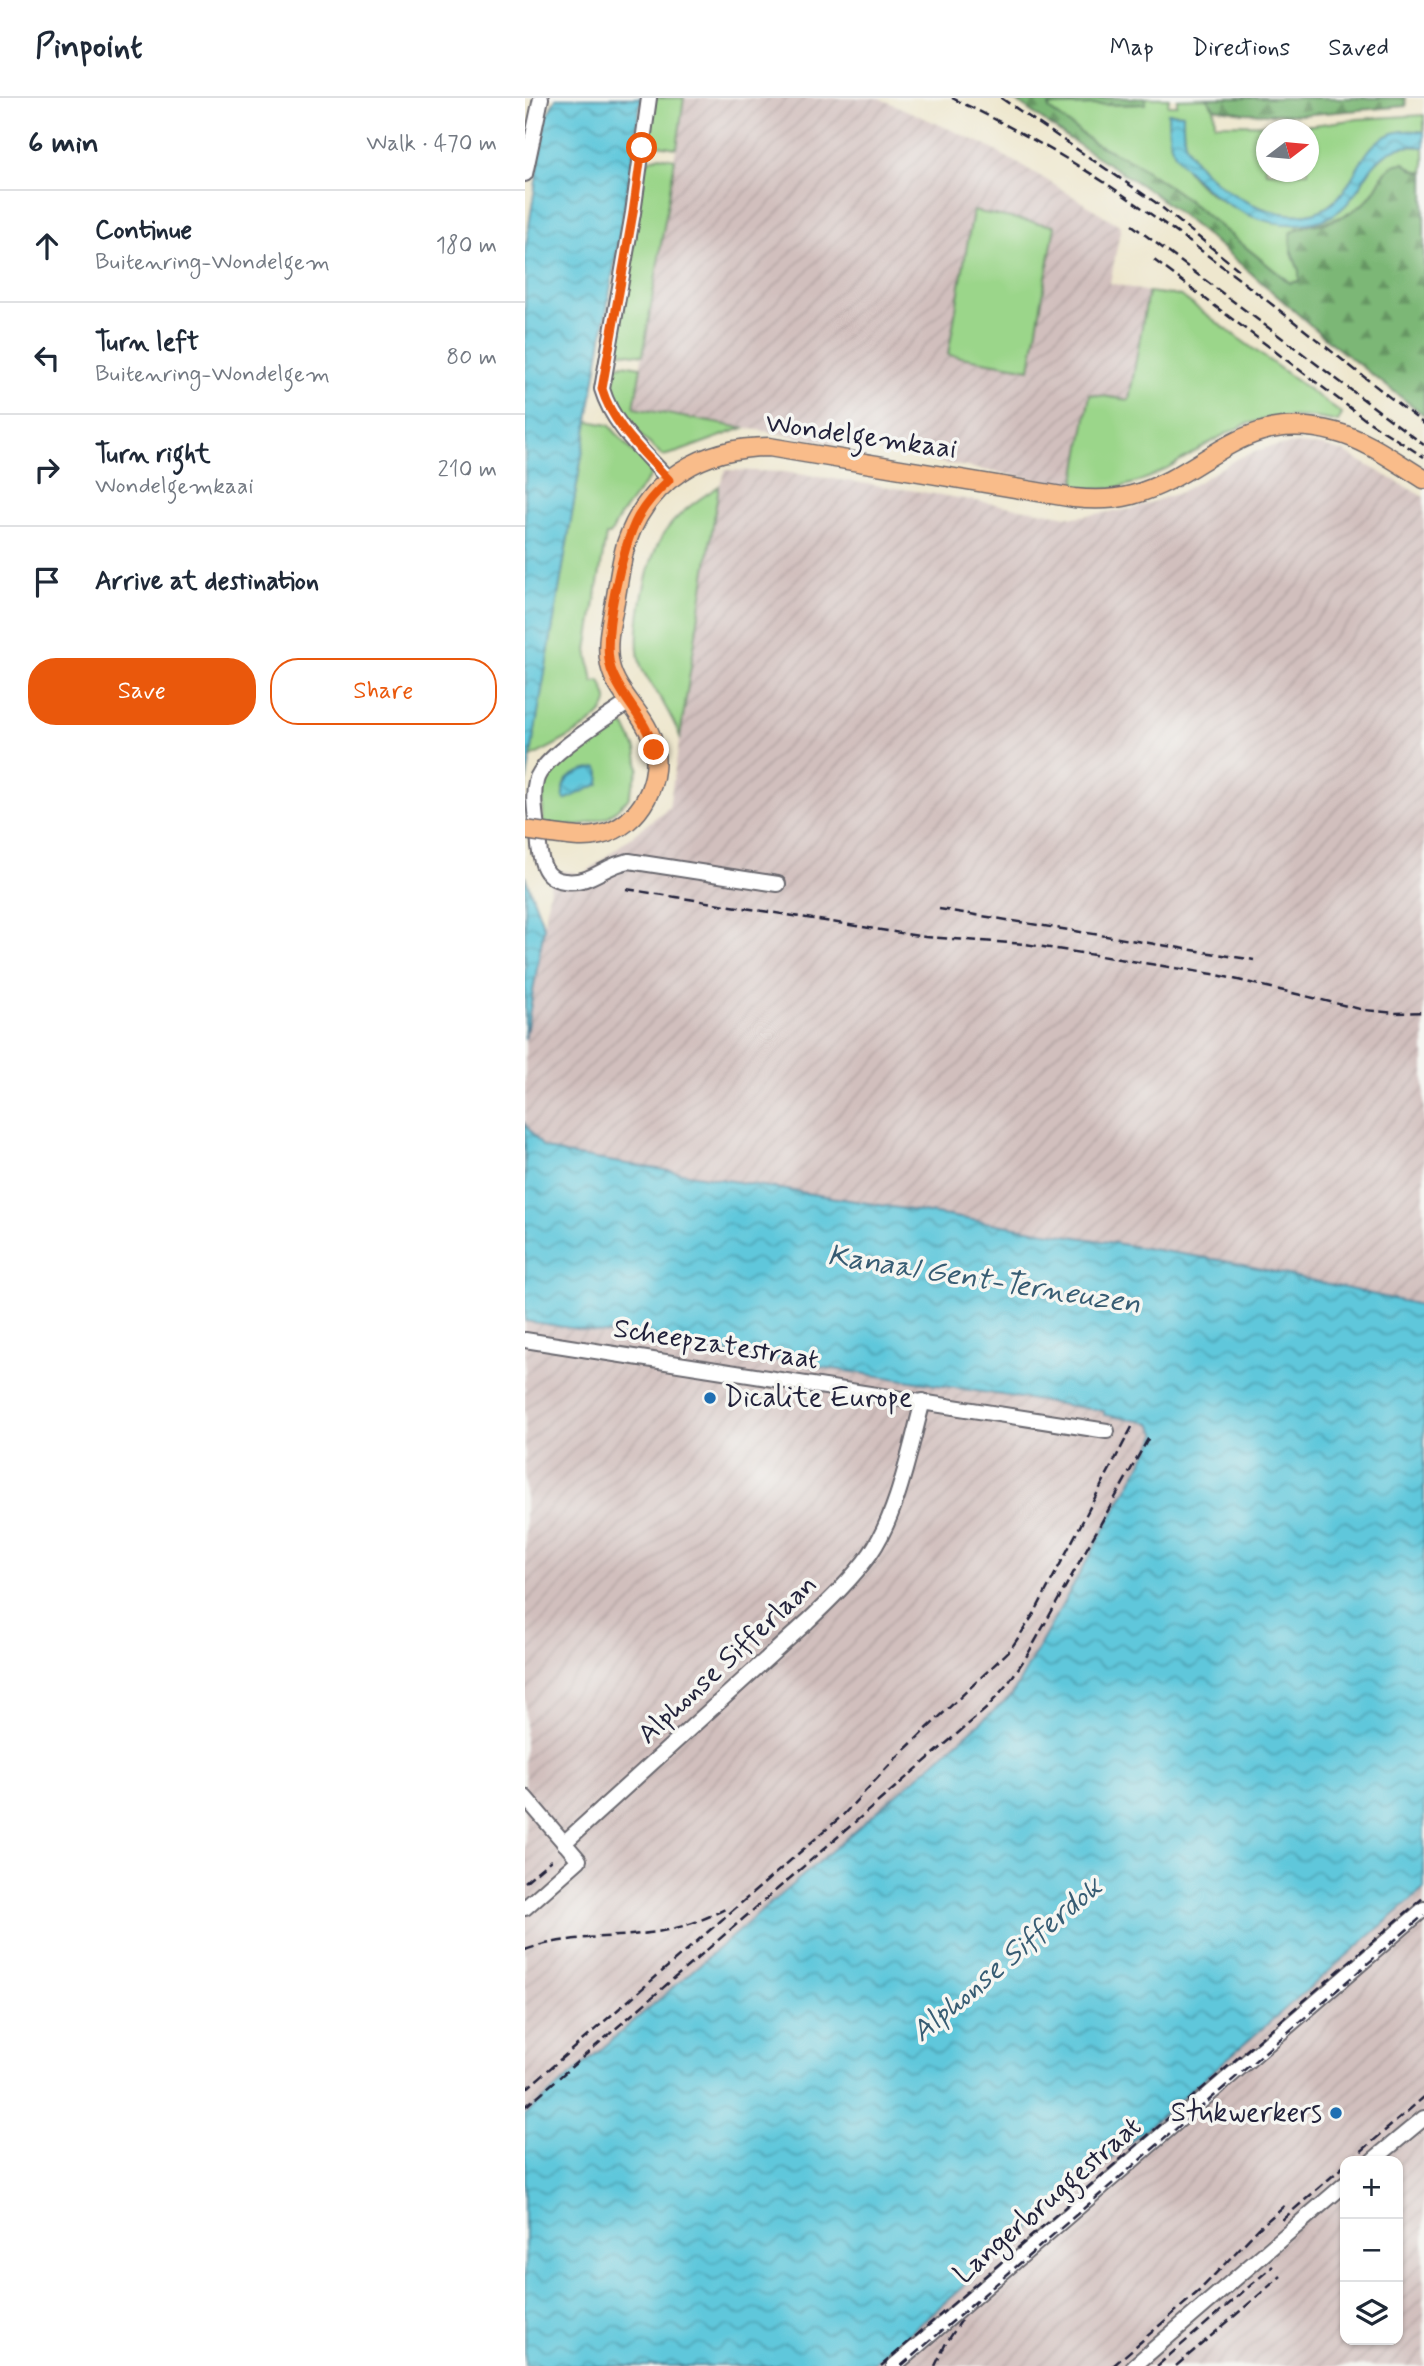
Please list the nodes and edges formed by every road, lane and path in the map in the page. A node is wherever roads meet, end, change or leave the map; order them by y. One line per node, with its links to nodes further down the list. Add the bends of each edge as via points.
1 (541, 98): 3 (street)
2 (649, 98): 5 (street, via 602,389 617,422)
3 (525, 174)
4 (1424, 479): 5 (main road, Wondelgemkaai, via 1349,437 1283,427 1248,435 1146,491 1105,499 1074,498 769,447 716,453)
5 (669, 480): 6 (main road, Wondelgemkaai, via 638,517 619,574 608,653)
6 (629, 702): 7 (main road, Wondelgemkaai, bridge, via 648,730 655,774 647,797 629,821 607,834 581,838); 8 (street, via 549,761 537,779 534,791 544,869 555,879 579,883 629,861)
7 (525, 830)
8 (778, 884)
9 (525, 1340): 10 (street, Scheepzatestraat)
10 (923, 1401): 11 (street, Scheepzatestraat); 13 (street, Alphonse Sifferlaan, via 893,1509 871,1553 807,1622)
11 (1107, 1431)
12 (525, 1797): 13 (street)
13 (564, 1843): 14 (street, via 579,1860)
14 (525, 1908)
15 (1424, 1909): 19 (street, Langerbruggestraat)
16 (1424, 2118): 17 (street)
17 (1378, 2156)
18 (1340, 2188): 20 (street)
19 (894, 2366)
20 (1134, 2366)

